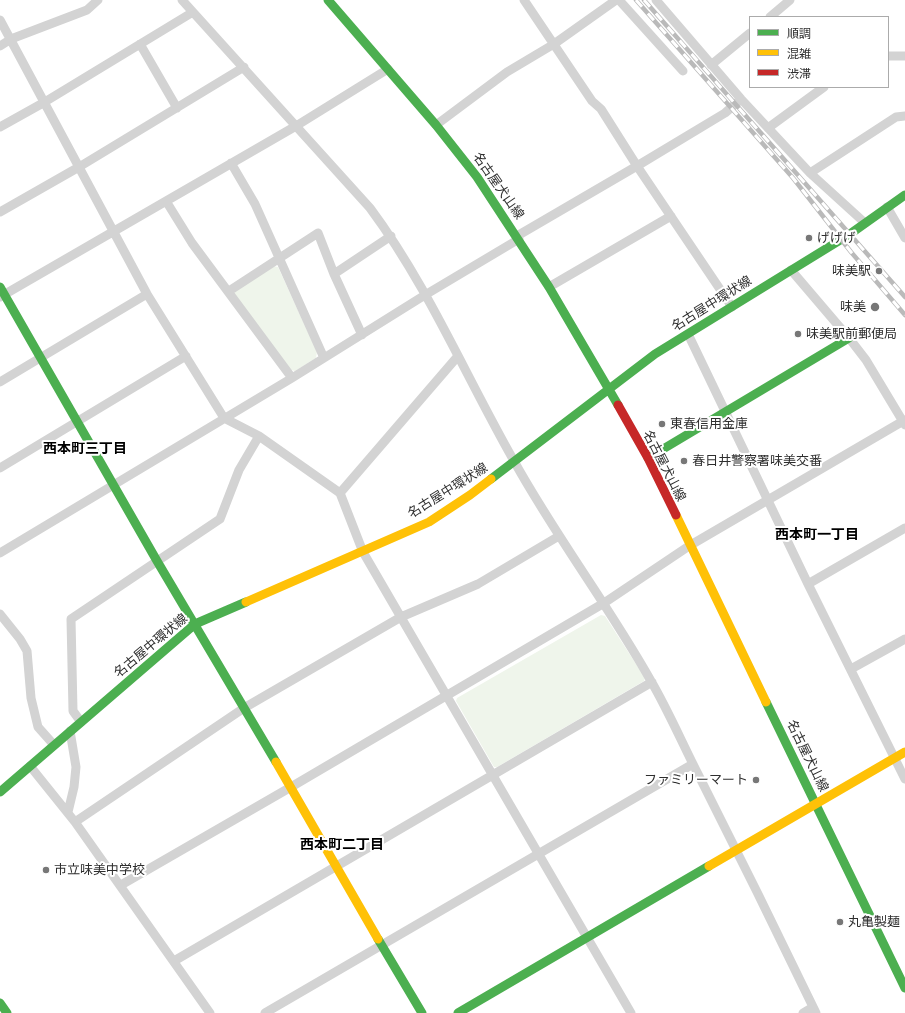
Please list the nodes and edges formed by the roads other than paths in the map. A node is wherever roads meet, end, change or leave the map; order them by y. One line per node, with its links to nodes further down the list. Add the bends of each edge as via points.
1 (98, 0): 13 (street, via 87,10)
2 (182, 0): 9 (street)
3 (524, 0): 15 (street)
4 (616, 0): 15 (street)
5 (619, 0): 22 (street)
6 (656, 0): 19 (street)
7 (790, 0): 10 (street)
8 (330, 1): 21 (main road, 名古屋犬山線)
9 (193, 12): 14 (street); 20 (street)
10 (771, 16)
11 (0, 20): 13 (street)
12 (749, 34): 19 (street)
13 (11, 39): 16 (street); 25 (street)
14 (140, 44): 25 (street); 26 (street)
15 (554, 44): 28 (street, via 507,72); 34 (street, via 592,101 601,109)
16 (0, 46)
17 (889, 56): 18 (street)
18 (905, 56)
19 (711, 65): 24 (street)
20 (244, 67): 26 (street); 29 (street)
21 (388, 70): 28 (main road, 名古屋犬山線); 29 (street)
22 (683, 71)
23 (823, 88): 31 (street)
24 (741, 99): 31 (street); 34 (street, via 725,113)
25 (43, 103): 30 (street); 33 (street)
26 (177, 108): 33 (street)
27 (905, 116): 35 (street, via 896,117)
28 (436, 125): 44 (main road, 名古屋犬山線, via 477,177)
29 (296, 126): 32 (street); 43 (street, via 370,208)
30 (0, 128)
31 (768, 128): 35 (street)
32 (231, 163): 37 (street); 46 (street, via 255,204)
33 (79, 166): 39 (street); 42 (street)
34 (637, 166): 40 (street); 44 (street)
35 (810, 173): 41 (street)
36 (905, 195): 38 (main road, 名古屋中環状線)
37 (166, 201): 42 (street); 50 (street, via 192,243)
38 (887, 207): 41 (main road, 名古屋中環状線); 45 (street)
39 (0, 212)
40 (671, 216): 49 (street); 54 (street)
41 (865, 223): 47 (main road, 名古屋中環状線)
42 (113, 232): 51 (street); 52 (street)
43 (391, 236): 48 (street); 53 (street)
44 (518, 238): 49 (main road, 名古屋犬山線); 53 (street)
45 (905, 238)
46 (278, 258): 48 (street, via 318,233); 50 (street); 61 (street)
47 (791, 270): 54 (main road, 名古屋中環状線); 57 (street)
48 (334, 274): 56 (street)
49 (549, 287): 64 (main road, 名古屋犬山線)
50 (229, 291): 62 (street)
51 (2, 293): 60 (main road)
52 (147, 294): 58 (street); 60 (street)
53 (425, 295): 56 (street); 59 (street)
54 (732, 306): 55 (main road, 名古屋中環状線)
55 (688, 334): 64 (main road, 名古屋中環状線, via 655,354); 65 (street)
56 (362, 335): 61 (street)
57 (849, 338): 65 (main road); 68 (street, via 866,360)
58 (186, 356): 66 (street); 67 (street)
59 (458, 356): 71 (street); 74 (street)
60 (41, 358): 63 (street); 67 (main road)
61 (324, 358): 62 (street)
62 (292, 378): 66 (street)
63 (0, 382)
64 (609, 388): 70 (main road, 名古屋犬山線); 71 (main road, 名古屋中環状線)
65 (725, 413): 70 (main road); 75 (street)
66 (224, 418): 69 (street); 73 (street)
67 (78, 421): 72 (street); 73 (main road)
68 (904, 422): 75 (street)
69 (259, 436): 74 (street); 81 (street, via 239,470 220,519)
70 (648, 458): 78 (main road, 名古屋犬山線)
71 (514, 463): 77 (street); 79 (main road, 名古屋中環状線, via 429,522)
72 (0, 468)
73 (114, 484): 80 (street); 81 (main road)
74 (340, 493): 79 (street)
75 (768, 501): 78 (street); 82 (street)
76 (905, 528): 82 (street)
77 (560, 536): 83 (street); 85 (street, via 478,584)
78 (689, 546): 83 (street); 103 (main road, 名古屋犬山線)
79 (363, 552): 85 (street); 86 (main road, 名古屋中環状線)
80 (0, 553)
81 (157, 561): 86 (main road); 92 (street, via 71,619 73,711)
82 (808, 584): 88 (street)
83 (604, 603): 89 (street); 90 (street)
84 (0, 614): 94 (street, via 26,651 31,698 38,727)
85 (401, 617): 90 (street); 91 (street)
86 (195, 624): 91 (main road); 92 (main road, 名古屋中環状線)
87 (905, 639): 88 (street)
88 (851, 669): 96 (street)
89 (652, 682): 97 (street); 99 (street)
90 (446, 696): 99 (street); 101 (street)
91 (244, 708): 101 (main road); 105 (street)
92 (81, 722): 93 (main road, 名古屋中環状線)
93 (70, 731): 94 (main road, 名古屋中環状線); 104 (street, via 76,767)
94 (54, 746): 98 (main road, 名古屋中環状線)
95 (905, 752): 96 (main road)
96 (895, 758): 100 (street); 103 (main road)
97 (693, 764): 106 (street); 107 (street)
98 (30, 766): 102 (main road, 名古屋中環状線); 104 (street)
99 (493, 776): 107 (street); 108 (street)
100 (905, 779)
101 (291, 787): 108 (main road); 109 (street)
102 (0, 792)
103 (816, 805): 106 (main road); 113 (main road, 名古屋犬山線)
104 (68, 812): 105 (street)
105 (76, 822): 109 (street)
106 (737, 851): 110 (main road); 115 (street)
107 (538, 854): 110 (street); 111 (street)
108 (336, 867): 111 (main road); 112 (street)
109 (121, 886): 112 (street)
110 (587, 937): 120 (main road); 121 (street)
111 (382, 944): 118 (street); 119 (main road)
112 (174, 962): 117 (street)
113 (905, 988)
114 (0, 1003): 116 (main road)
115 (814, 1010): 122 (street)
116 (7, 1013)
117 (210, 1013)
118 (266, 1013)
119 (422, 1013)
120 (458, 1013)
121 (631, 1013)
122 (803, 1013)

